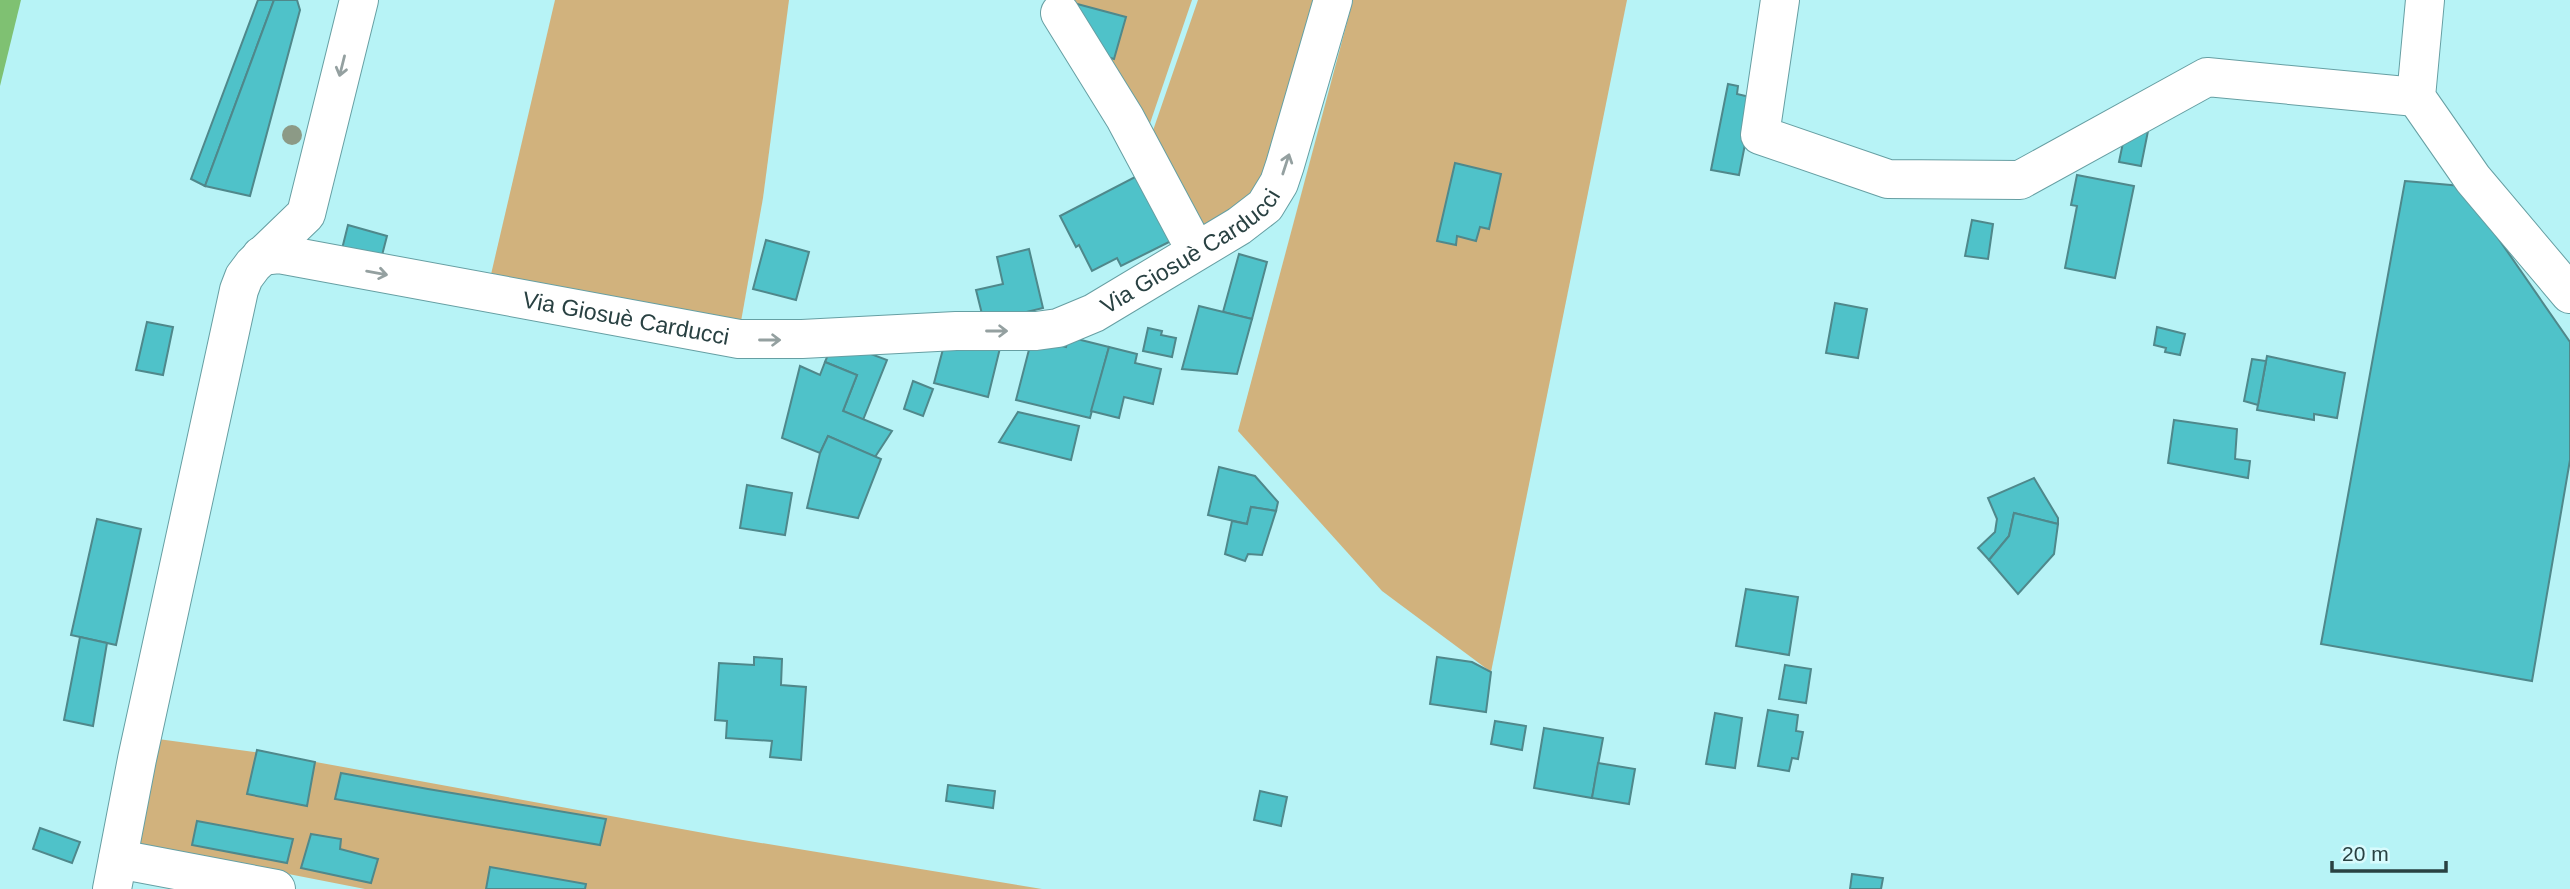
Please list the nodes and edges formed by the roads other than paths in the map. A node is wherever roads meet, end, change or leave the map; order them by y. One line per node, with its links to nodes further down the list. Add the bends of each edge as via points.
1 (359, 0): 7 (street, one-way to 7)
2 (1334, 0): 8 (street, Via Giosuè Carducci, one-way to 2, via 1265,206 1279,183)
3 (1780, 0): 6 (street, via 1760,135 1888,179 2020,180 2207,78)
4 (2425, 0): 6 (street)
5 (1060, 13): 8 (street, via 1125,118)
6 (2416, 97): 11 (street, via 2473,178)
7 (306, 214): 9 (street); 10 (street)
8 (1196, 251): 10 (street, Via Giosuè Carducci, one-way to 8, via 700,334 768,340 1058,328 1094,313)
9 (261, 256): 10 (street, Via Giosuè Carducci, via 279,254); 12 (street, via 239,290)
10 (323, 263)
11 (2570, 294)
12 (115, 874): 13 (street)
13 (276, 889)

